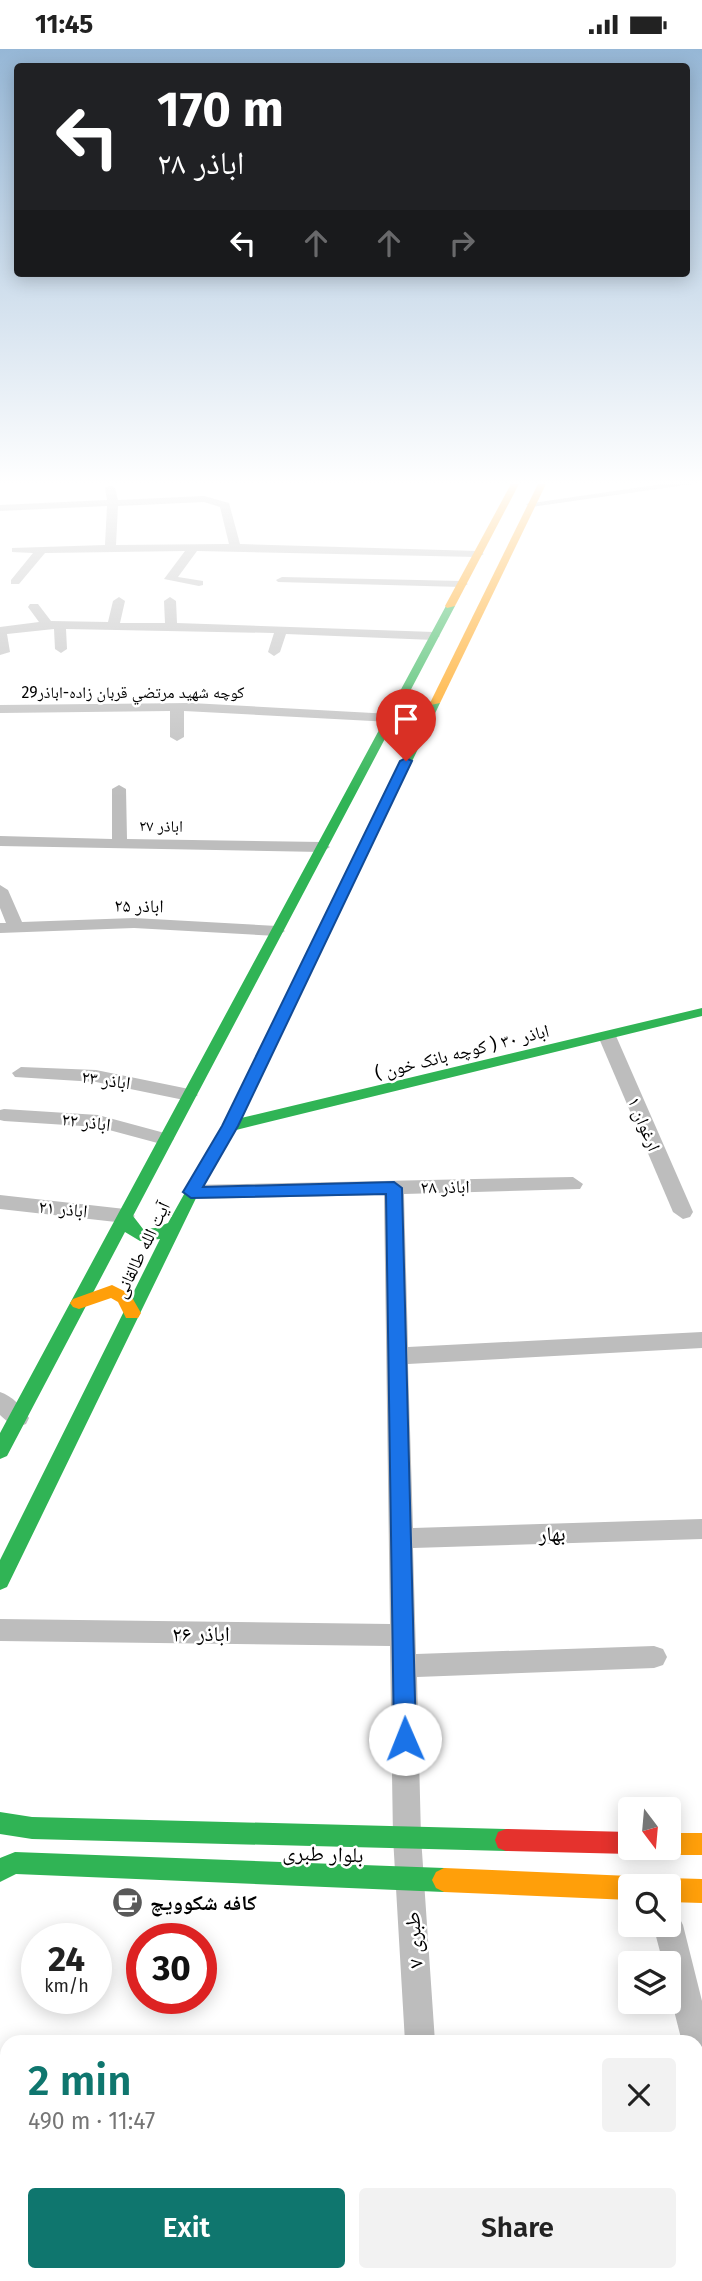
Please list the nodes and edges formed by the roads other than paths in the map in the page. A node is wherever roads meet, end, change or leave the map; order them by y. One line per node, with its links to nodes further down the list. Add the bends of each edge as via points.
1 (460, 588): 11 (main road, آیت الله طالقانی)
2 (490, 588): 31 (main road, آیت الله طالقانی)
3 (119, 601): 7 (street)
4 (170, 601): 8 (street)
5 (34, 607): 6 (street)
6 (54, 625): 7 (street); 10 (street); 12 (street)
7 (113, 626): 8 (street)
8 (171, 627): 9 (street, via 226,633)
9 (281, 630): 11 (street); 13 (street)
10 (0, 631): 14 (street)
11 (435, 636): 17 (main road, آیت الله طالقانی)
12 (61, 649)
13 (274, 652)
14 (4, 653)
15 (177, 707): 16 (street, كوچه شهيد مرتضي قربان زاده-اباذر29); 17 (street, كوچه شهيد مرتضي قربان زاده-اباذر29); 18 (street)
16 (0, 709)
17 (391, 718): 22 (main road, آیت الله طالقانی)
18 (177, 737)
19 (119, 789): 21 (street)
20 (0, 841): 21 (street, اباذر ۲۷)
21 (120, 843): 22 (street, اباذر ۲۷)
22 (322, 847): 25 (main road, آیت الله طالقانی)
23 (0, 890): 24 (street)
24 (8, 927): 25 (street, اباذر ۲۵, via 134,923)
25 (277, 931): 29 (main road, آیت الله طالقانی)
26 (702, 1012): 27 (main road, اباذر ۳۰ ( کوچه بانک خون ))
27 (607, 1036): 31 (main road, اباذر ۳۰ ( کوچه بانک خون )); 37 (street, ارغوان ۱)
28 (21, 1073): 29 (street, اباذر ۲۳, via 96,1076)
29 (189, 1095): 32 (main road, آیت الله طالقانی)
30 (4, 1115): 32 (street, اباذر ۲۲, via 98,1121)
31 (230, 1126): 35 (main road, آیت الله طالقانی)
32 (165, 1139): 38 (main road, آیت الله طالقانی)
33 (573, 1184): 34 (street, اباذر ۲۸)
34 (394, 1188): 35 (street, اباذر ۲۸); 43 (street, طبری ۷)
35 (191, 1192): 39 (main road, آیت الله طالقانی)
36 (0, 1202): 38 (street, اباذر ۲۱)
37 (683, 1212)
38 (125, 1216): 39 (main road, via 140,1235); 40 (main road, آیت الله طالقانی)
39 (175, 1226): 41 (main road, آیت الله طالقانی)
40 (79, 1303): 41 (main road, via 112,1291 124,1298); 45 (main road, آیت الله طالقانی)
41 (132, 1313): 49 (main road, آیت الله طالقانی)
42 (702, 1340): 43 (street)
43 (397, 1356): 48 (street, طبری ۷)
44 (0, 1401): 45 (street)
45 (18, 1418): 46 (main road, آیت الله طالقانی)
46 (0, 1451)
47 (702, 1529): 48 (street, بهار)
48 (401, 1538): 51 (street, طبری ۷)
49 (0, 1581)
50 (0, 1630): 51 (street, اباذر ۲۶)
51 (403, 1635): 53 (street, طبری ۷)
52 (654, 1657): 53 (street)
53 (404, 1665): 55 (street, طبری ۷)
54 (0, 1823): 55 (main road, بلوار طبری, via 33,1828)
55 (407, 1837): 56 (main road, بلوار طبری); 60 (street, طبری ۷)
56 (618, 1843)
57 (681, 1844): 58 (main road)
58 (702, 1844)
59 (7, 1867): 60 (main road, بلوار طبری)
60 (410, 1879): 61 (main road, بلوار طبری); 65 (street, طبری ۷)
61 (618, 1888)
62 (681, 1890): 63 (main road)
63 (702, 1891)
64 (671, 1937): 66 (street)
65 (420, 2035)
66 (696, 2035)

